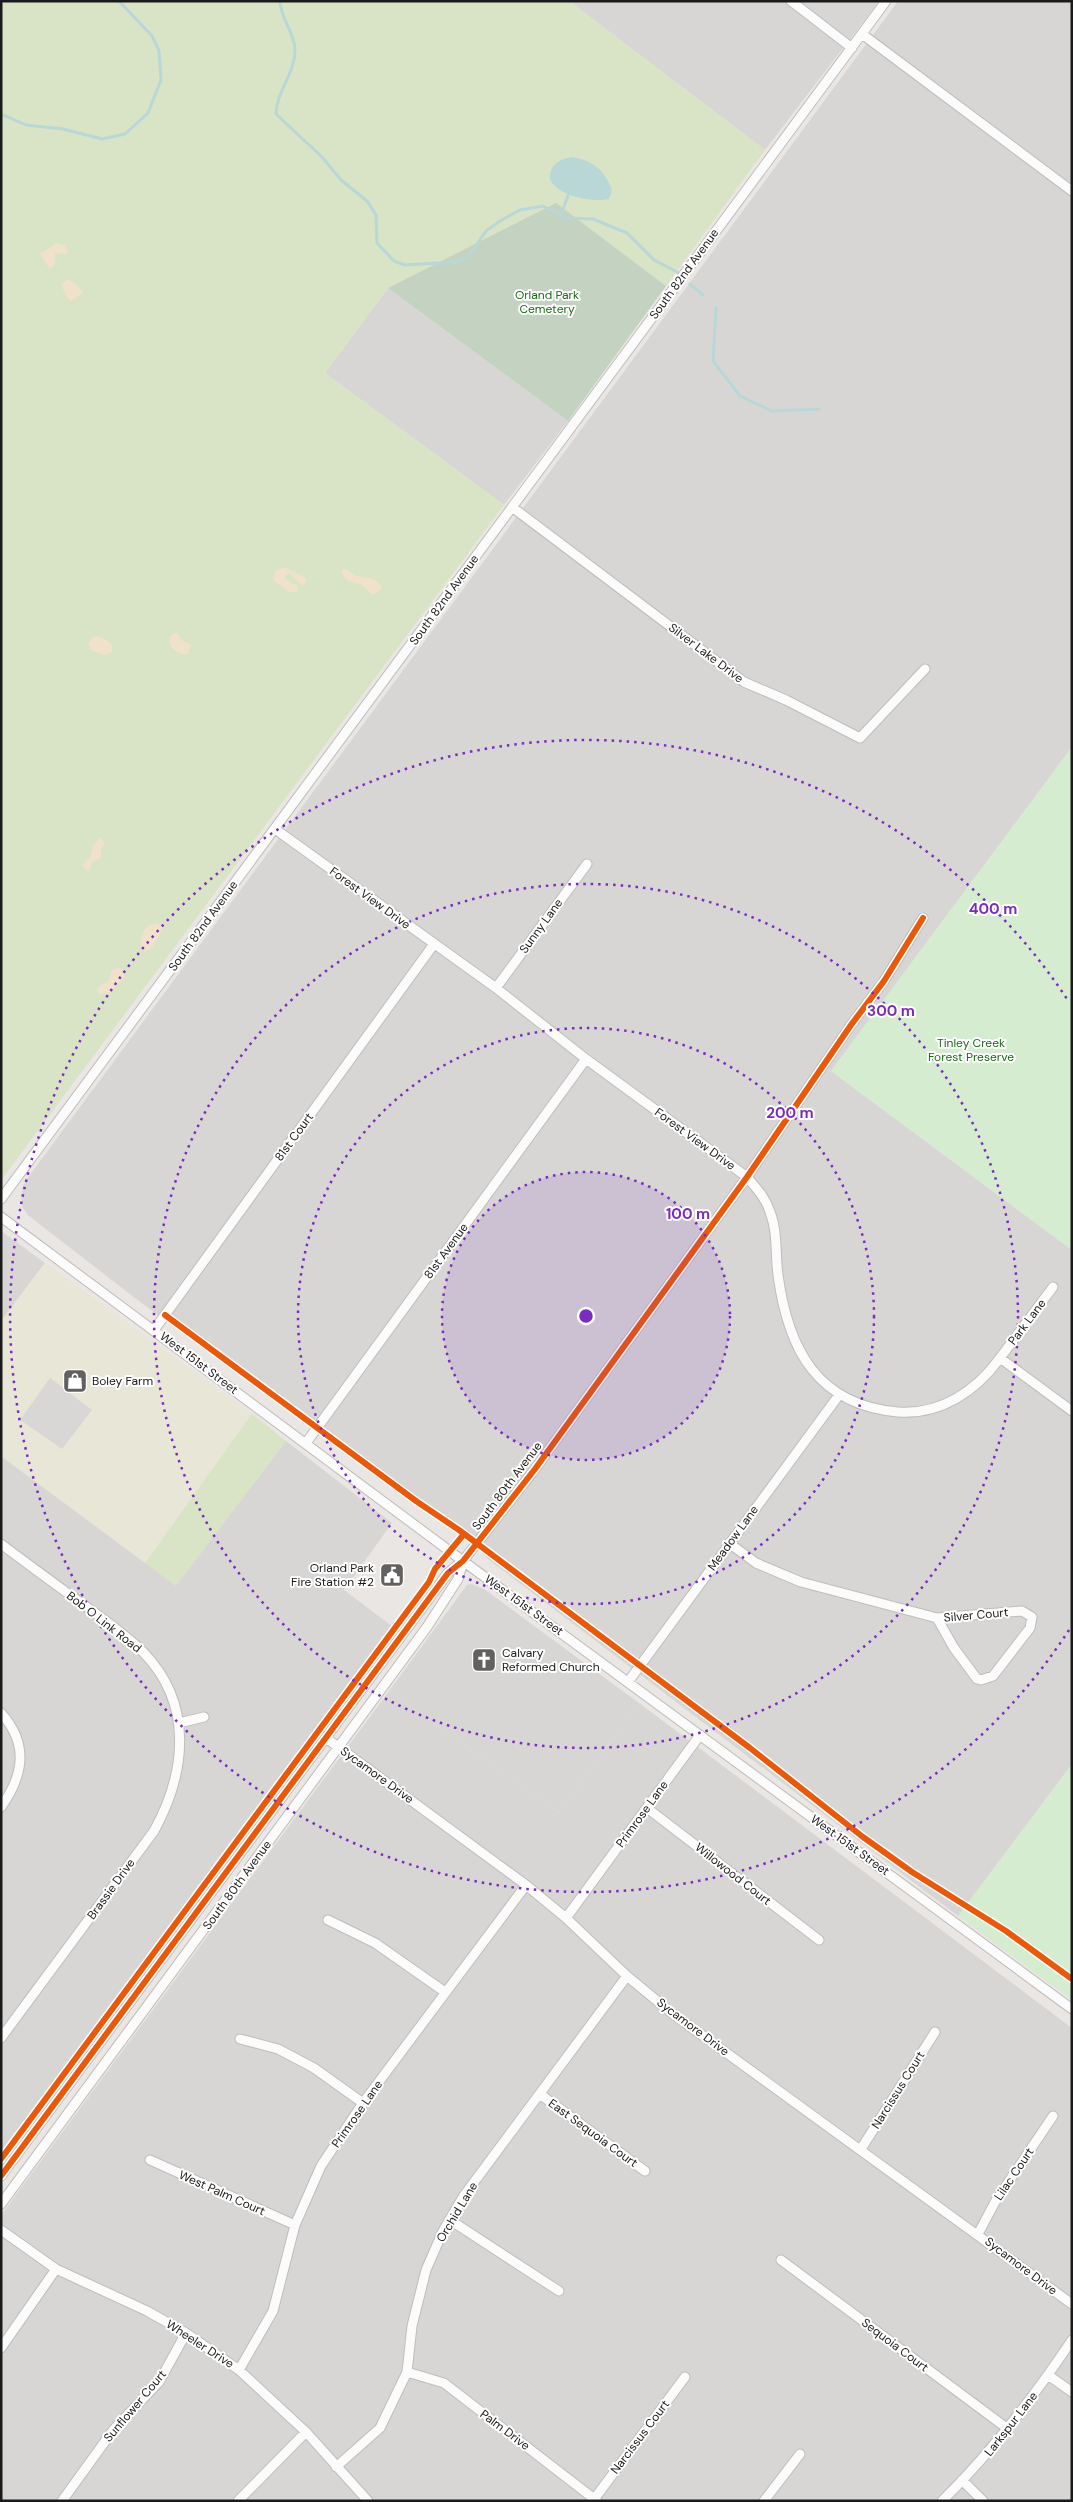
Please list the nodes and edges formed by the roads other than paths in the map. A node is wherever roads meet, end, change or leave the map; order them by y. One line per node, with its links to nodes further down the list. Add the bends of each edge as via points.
1 (791, 1): 4 (street)
2 (886, 1): 3 (street, South 82nd Avenue)
3 (862, 34): 4 (street, South 82nd Avenue); 5 (street)
4 (852, 48): 6 (street, South 82nd Avenue)
5 (1072, 191)
6 (512, 507): 7 (street, Silver Lake Drive, via 744,682 860,738); 8 (street, South 82nd Avenue)
7 (925, 669)
8 (275, 829): 11 (street, Forest View Drive); 15 (street, South 82nd Avenue)
9 (586, 864): 12 (street, Sunny Lane)
10 (923, 918): 14 (street, South 80th Avenue, via 884,981 850,1025)
11 (434, 944): 12 (street, Forest View Drive); 18 (street, 81st Court)
12 (496, 988): 13 (street, Forest View Drive)
13 (586, 1059): 14 (street, Forest View Drive); 22 (street, 81st Avenue)
14 (747, 1178): 20 (street, Forest View Drive, via 763,1196 772,1217 787,1325 810,1367); 25 (street, South 80th Avenue, via 535,1469)
15 (1, 1199)
16 (1, 1217): 18 (street, West 151st Street)
17 (1053, 1287): 19 (street, Park Lane)
18 (154, 1330): 22 (street, West 151st Street)
19 (1000, 1358): 20 (street, Forest View Drive, via 985,1377 961,1397 927,1411 888,1411); 21 (street)
20 (839, 1395): 23 (street, Meadow Lane)
21 (1072, 1411)
22 (306, 1443): 25 (street, West 151st Street)
23 (729, 1543): 26 (street, Silver Court, via 756,1563 801,1582); 27 (street, Meadow Lane)
24 (1, 1544): 30 (street, Bob O Link Road, via 124,1635 144,1654 161,1676)
25 (463, 1561): 27 (street, West 151st Street); 32 (street, South 80th Avenue, via 448,1573); 33 (street, South 80th Avenue, via 448,1598)
26 (937, 1618): 26 (street, Silver Court, via 1022,1611 1032,1617 1030,1628 993,1676 981,1680 954,1648)
27 (628, 1682): 31 (street, West 151st Street)
28 (1, 1713): 34 (street, via 16,1732 21,1748 17,1782)
29 (204, 1718): 30 (street)
30 (179, 1723): 44 (street, Brassie Drive, via 177,1776 168,1806 154,1831)
31 (700, 1735): 35 (street, Primrose Lane); 42 (street, West 151st Street)
32 (326, 1738): 33 (street, Sycamore Drive); 52 (street, South 80th Avenue)
33 (339, 1748): 36 (street, Sycamore Drive); 53 (street, South 80th Avenue)
34 (1, 1807)
35 (647, 1808): 37 (street, Primrose Lane); 39 (street, Willowood Court)
36 (526, 1885): 37 (street, Sycamore Drive); 41 (street, Primrose Lane)
37 (566, 1918): 40 (street, Sycamore Drive)
38 (328, 1920): 41 (street, via 374,1943)
39 (819, 1940)
40 (627, 1976): 46 (street, Orchid Lane); 49 (street, Sycamore Drive, via 673,2014)
41 (445, 1992): 47 (street, Primrose Lane)
42 (1072, 2009)
43 (935, 2032): 49 (street, Narcissus Court)
44 (1, 2038)
45 (240, 2039): 47 (street, via 278,2049 314,2068)
46 (541, 2094): 51 (street, East Sequoia Court); 54 (street, Orchid Lane, via 463,2197)
47 (364, 2103): 55 (street, Primrose Lane, via 321,2166)
48 (1053, 2116): 57 (street, Lilac Court, via 995,2202)
49 (861, 2149): 57 (street, Sycamore Drive)
50 (150, 2160): 55 (street, West Palm Court)
51 (645, 2171)
52 (1, 2176)
53 (1, 2204)
54 (450, 2220): 60 (street); 66 (street, Orchid Lane, via 429,2263 417,2302)
55 (295, 2225): 65 (street, Primrose Lane, via 273,2311)
56 (1, 2230): 59 (street, Wheeler Drive)
57 (978, 2234): 61 (street, Sycamore Drive)
58 (782, 2260): 70 (street, Sequoia Court)
59 (56, 2268): 62 (street, Wheeler Drive); 64 (street)
60 (558, 2291)
61 (1072, 2304)
62 (186, 2333): 65 (street, Wheeler Drive); 76 (street, Sunflower Court, via 159,2382 114,2429)
63 (1072, 2340): 67 (street, Larkspur Lane)
64 (1, 2348)
65 (239, 2370): 71 (street, Wheeler Drive)
66 (407, 2372): 73 (street, Orchid Lane, via 380,2428); 75 (street, Palm Drive, via 444,2383)
67 (1048, 2375): 69 (street); 70 (street, Larkspur Lane)
68 (685, 2376): 75 (street, Narcissus Court)
69 (1072, 2392)
70 (1008, 2429): 74 (street, Larkspur Lane)
71 (306, 2432): 73 (street, Wheeler Drive); 77 (street)
72 (800, 2454): 79 (street)
73 (336, 2466): 78 (street, Wheeler Drive)
74 (962, 2480): 80 (street, Larkspur Lane); 81 (street)
75 (596, 2500)
76 (62, 2501)
77 (238, 2501)
78 (368, 2501)
79 (764, 2501)
80 (942, 2501)
81 (983, 2501)

